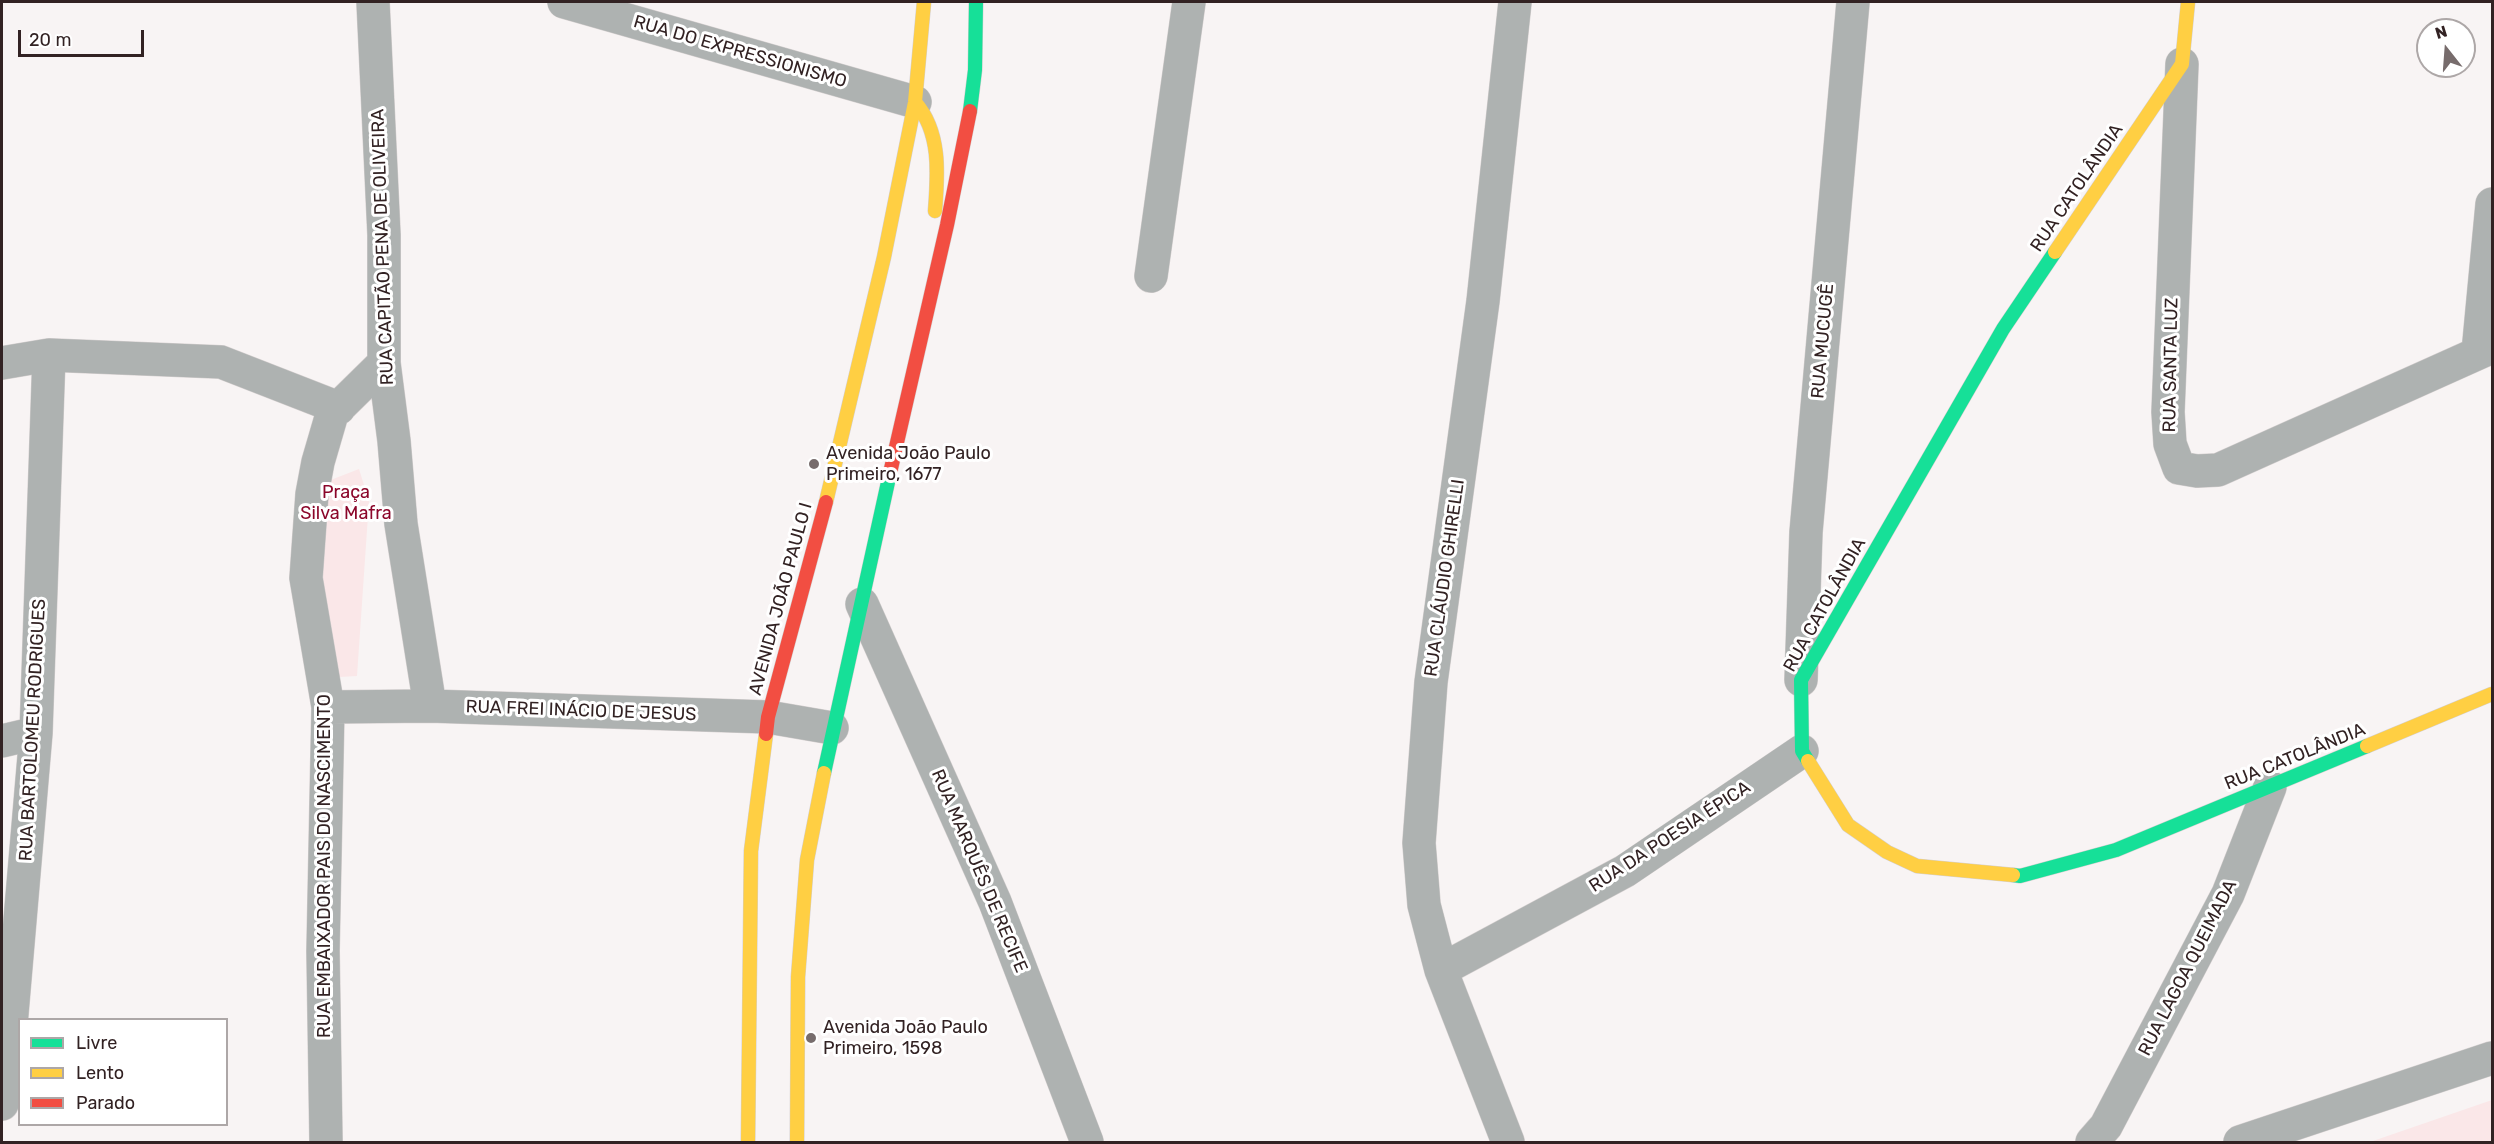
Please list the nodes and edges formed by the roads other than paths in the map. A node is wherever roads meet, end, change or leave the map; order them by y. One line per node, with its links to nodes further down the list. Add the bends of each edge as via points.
1 (373, 2): 17 (street, RUA CAPITÃO PENA DE OLIVEIRA, via 384,235)
2 (564, 2): 10 (street, RUA DO EXPRESSIONISMO)
3 (924, 2): 10 (main road, AVENIDA JOÃO PAULO I)
4 (976, 2): 13 (main road, via 975,70 969,118)
5 (1190, 2): 12 (street)
6 (1515, 2): 30 (street, RUA CLÁUDIO GHIRELLI, via 1484,301 1431,682 1423,773 1420,854 1424,905)
7 (1853, 2): 20 (street, RUA MUCUGÊ, via 1807,520)
8 (2188, 2): 9 (main road, RUA CATOLÂNDIA)
9 (2182, 64): 14 (street, RUA SANTA LUZ, via 2168,412 2170,444 2179,468 2218,470); 20 (main road, RUA CATOLÂNDIA, via 2003,329)
10 (915, 102): 13 (main road, via 929,120 938,182); 24 (main road, AVENIDA JOÃO PAULO I, via 884,256 821,524)
11 (2493, 204): 14 (street)
12 (1151, 276)
13 (925, 326): 19 (main road)
14 (2485, 349)
15 (49, 355): 16 (street); 18 (street, via 221,362); 26 (street, RUA BARTOLOMEU RODRIGUES)
16 (2, 363)
17 (384, 363): 18 (street, RUA EMBAIXADOR PAIS DO NASCIMENTO); 22 (street, RUA CAPITÃO PENA DE OLIVEIRA, via 401,524)
18 (339, 408): 23 (street, RUA EMBAIXADOR PAIS DO NASCIMENTO, via 332,414 318,462 306,578)
19 (862, 604): 25 (main road); 36 (street, RUA MARQUÊS DE RECIFE, via 995,902)
20 (1801, 680): 28 (main road, RUA CATOLÂNDIA)
21 (2493, 694): 29 (main road, RUA CATOLÂNDIA)
22 (430, 706): 23 (street, RUA FREI INÁCIO DE JESUS); 24 (street, RUA FREI INÁCIO DE JESUS)
23 (328, 707): 33 (street, RUA EMBAIXADOR PAIS DO NASCIMENTO, via 323,951)
24 (768, 717): 25 (street, RUA FREI INÁCIO DE JESUS); 34 (main road, AVENIDA JOÃO PAULO I, via 751,851)
25 (832, 728): 35 (main road, via 807,860 798,977)
26 (36, 733): 27 (street); 32 (street, RUA BARTOLOMEU RODRIGUES)
27 (2, 741)
28 (1802, 751): 29 (main road, RUA CATOLÂNDIA, via 1848,825 1887,852 1917,866 2020,876 2116,850); 30 (street, RUA DA POESIA ÉPICA, via 1625,871)
29 (2270, 788): 38 (street, RUA LAGOA QUEIMADA, via 2228,894 2106,1126)
30 (1441, 970): 37 (street, RUA CLÁUDIO GHIRELLI)
31 (2493, 1058): 39 (street)
32 (2, 1104)
33 (326, 1143)
34 (748, 1143)
35 (797, 1143)
36 (1087, 1143)
37 (1508, 1143)
38 (2092, 1143)
39 (2240, 1143)

